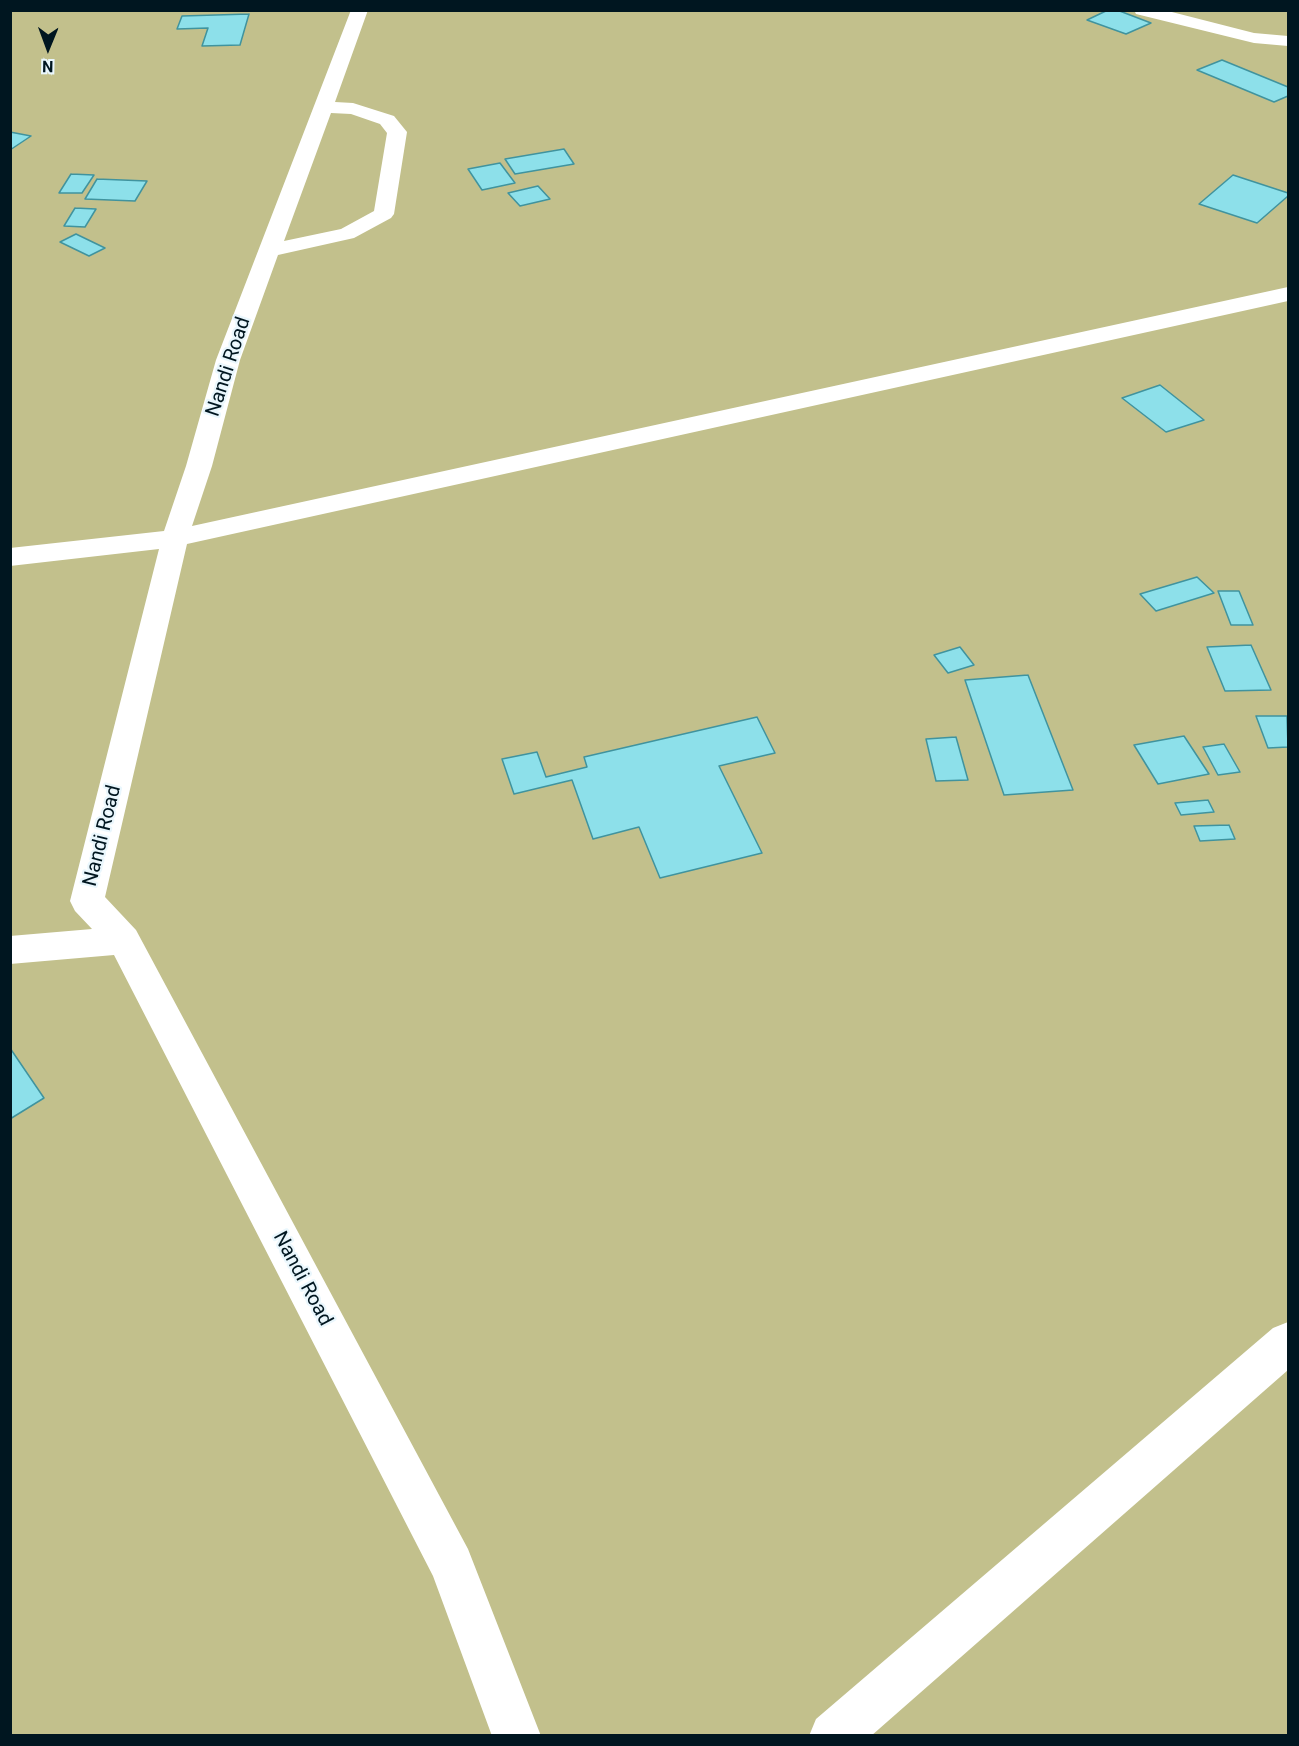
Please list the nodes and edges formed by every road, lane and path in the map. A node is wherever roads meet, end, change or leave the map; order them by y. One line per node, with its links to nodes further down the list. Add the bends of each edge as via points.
1 (360, 10): 4 (street, Nandi Road)
2 (1142, 10): 3 (street, via 1254,38)
3 (1288, 41)
4 (324, 107): 5 (street, Nandi Road); 5 (street, via 353,109 387,120 397,132 384,214 347,234)
5 (270, 250): 7 (street, Nandi Road, via 228,360)
6 (1288, 294): 7 (street)
7 (176, 538): 8 (street); 9 (street, Nandi Road, via 87,901)
8 (10, 557)
9 (124, 940): 10 (street); 12 (street, Nandi Road, via 452,1565)
10 (10, 950)
11 (1288, 1343): 13 (street)
12 (517, 1736)
13 (833, 1736)

